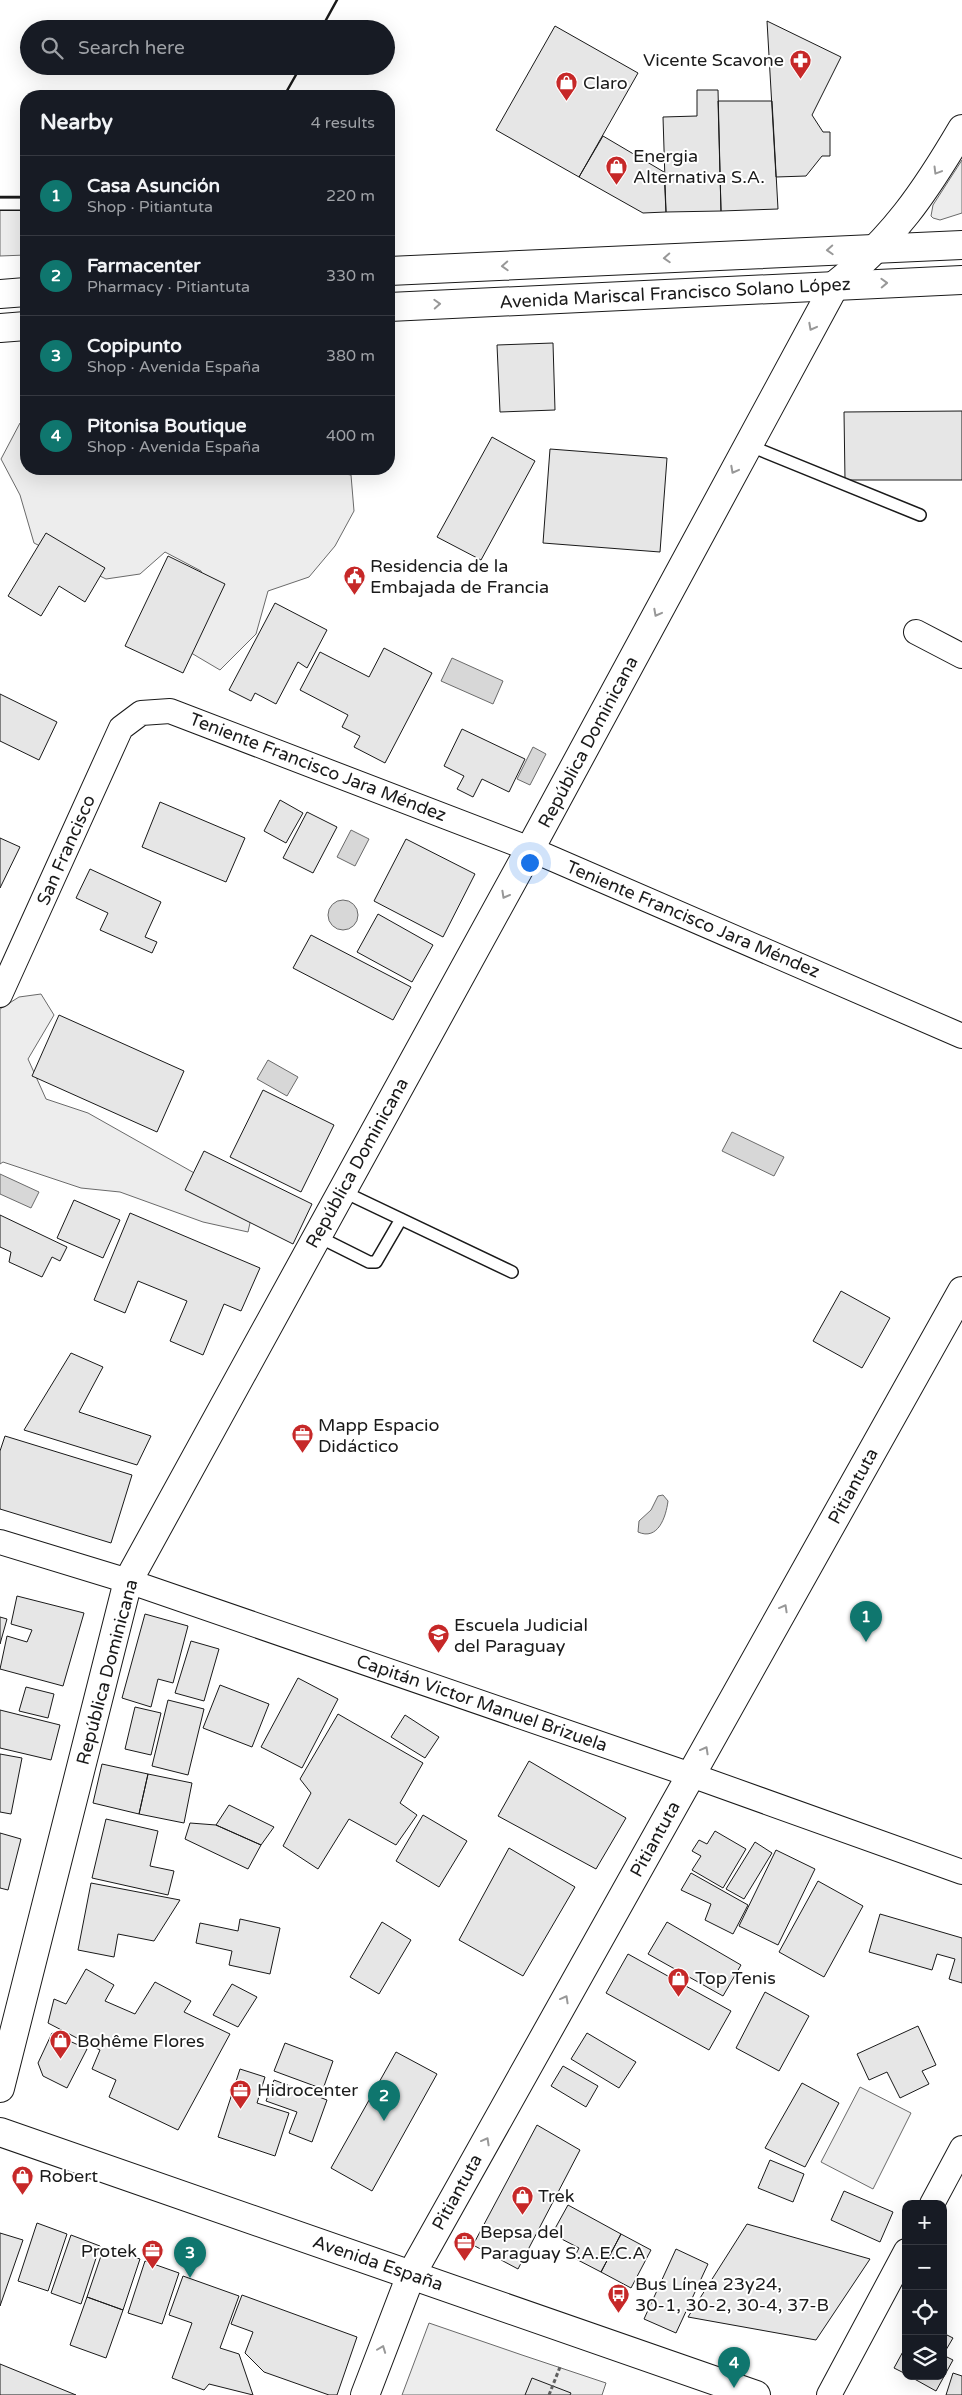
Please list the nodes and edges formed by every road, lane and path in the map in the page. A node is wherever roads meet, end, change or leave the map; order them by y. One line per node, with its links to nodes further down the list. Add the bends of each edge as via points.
1 (962, 129): 5 (main road, one-way to 5, via 932,181)
2 (0, 204): 3 (lane)
3 (20, 204)
4 (962, 245): 5 (main road, Avenida Mariscal Francisco Solano López)
5 (878, 248): 6 (main road, Avenida Mariscal Francisco Solano López, one-way to 6); 8 (main road)
6 (395, 271)
7 (962, 280): 8 (main road, Avenida Mariscal Francisco Solano López, one-way to 7)
8 (835, 285): 11 (main road, Avenida Mariscal Francisco Solano López, one-way to 8); 14 (main road, República Dominicana, one-way to 14)
9 (20, 292): 10 (main road)
10 (0, 294)
11 (395, 307)
12 (20, 326): 13 (main road)
13 (0, 328)
14 (748, 445): 15 (lane); 19 (main road, República Dominicana, one-way to 19)
15 (920, 515)
16 (916, 632): 17 (street)
17 (962, 656)
18 (141, 712): 19 (street, Teniente Francisco Jara Méndez, via 170,710); 20 (street, San Francisco, via 120,728)
19 (530, 849): 21 (street, Teniente Francisco Jara Méndez); 22 (main road, República Dominicana, one-way to 22)
20 (0, 995)
21 (962, 1036)
22 (342, 1191): 23 (lane); 24 (main road, República Dominicana)
23 (401, 1219): 24 (lane, via 376,1262 369,1262); 25 (lane)
24 (317, 1236): 28 (main road, República Dominicana)
25 (512, 1272)
26 (962, 1291): 29 (main road, Pitiantuta, one-way to 26)
27 (0, 1542): 28 (street, Capitán Victor Manuel Brizuela)
28 (128, 1581): 29 (street, Capitán Victor Manuel Brizuela); 31 (main road, República Dominicana)
29 (691, 1776): 30 (street, Capitán Victor Manuel Brizuela); 36 (main road, Pitiantuta, one-way to 29)
30 (962, 1872)
31 (0, 2088)
32 (0, 2132): 36 (main road, Avenida España)
33 (962, 2148): 34 (street)
34 (934, 2200)
35 (902, 2258): 41 (street)
36 (411, 2275): 38 (main road, Pitiantuta, one-way to 36); 40 (main road, Avenida España)
37 (560, 2367): 39 (path)
38 (365, 2395)
39 (549, 2395)
40 (756, 2395)
41 (829, 2395)

